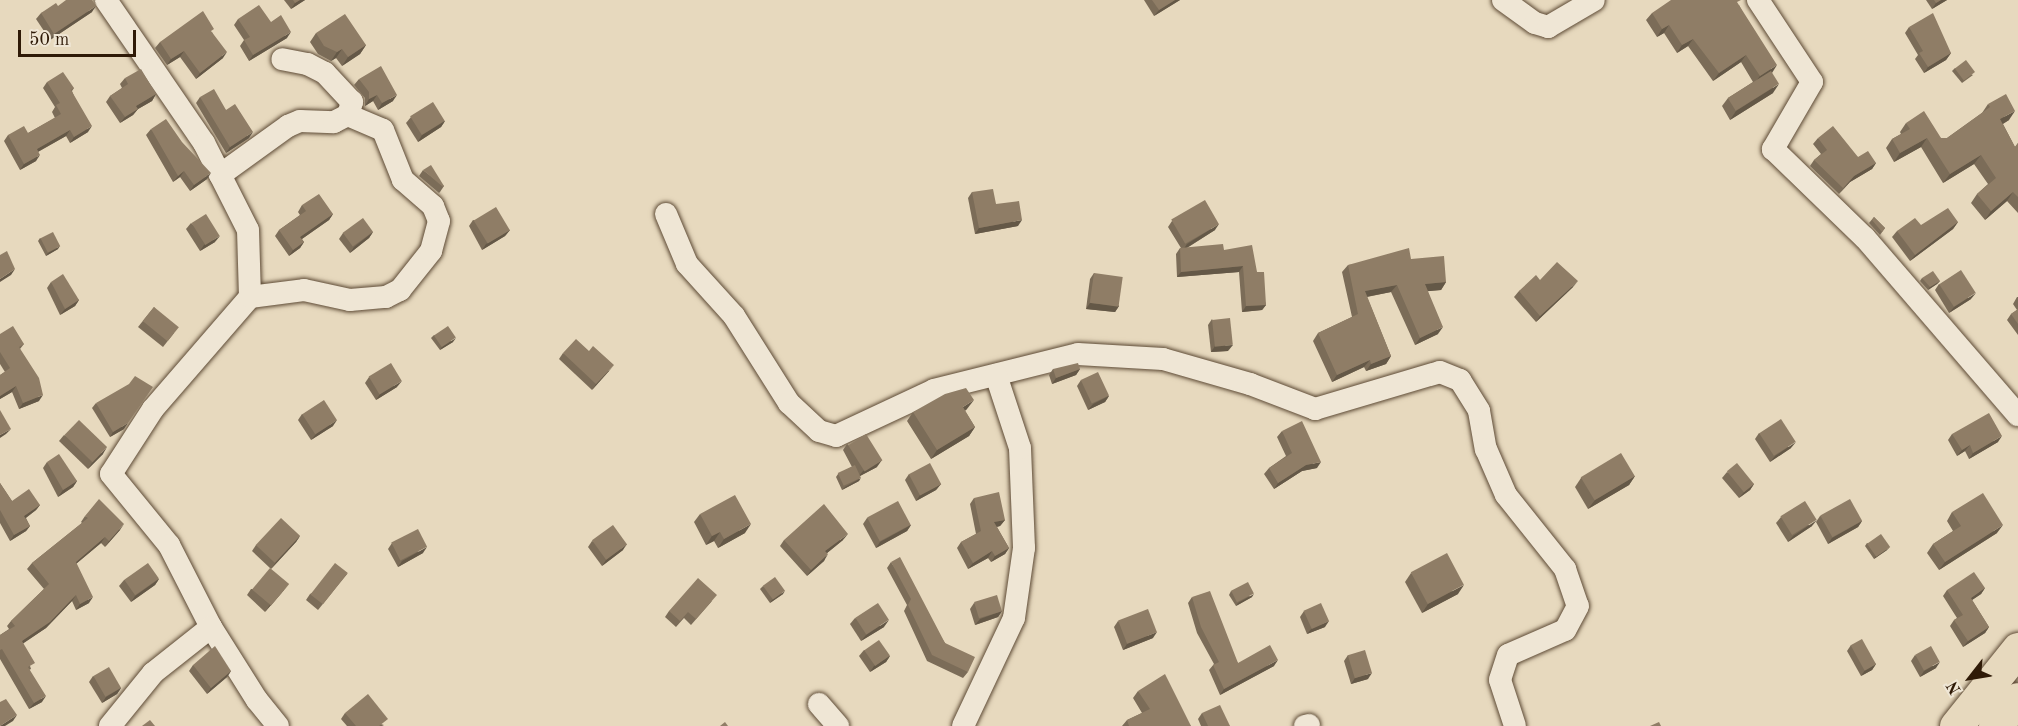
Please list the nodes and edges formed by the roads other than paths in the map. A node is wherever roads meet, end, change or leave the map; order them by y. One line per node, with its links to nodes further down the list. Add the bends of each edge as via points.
1 (106, 0): 7 (street, via 204,142)
2 (1503, 0): 3 (street, via 1535,23 1548,27)
3 (1593, 0)
4 (1758, 0): 11 (street, via 1812,82 1773,149 1865,238)
5 (282, 59): 6 (street, via 325,73 352,102)
6 (348, 115): 7 (street, via 334,122 300,121 288,126); 9 (street, via 383,130 403,180 433,206 439,221 431,251 400,290 386,297 350,300 304,290)
7 (220, 175): 9 (street, via 248,230)
8 (666, 214): 10 (street, via 687,264 734,316 789,403 819,431 836,436 934,390)
9 (250, 297): 12 (street, via 153,410 111,474 169,544)
10 (996, 375): 19 (street, via 1020,448 1024,548 1014,618); 20 (street, via 1078,354 1162,359 1250,384 1315,409 1440,372 1460,380 1479,411 1486,449 1506,495 1564,569 1578,606 1565,630 1508,655 1500,680)
11 (2018, 415)
12 (211, 627): 16 (street, via 153,673); 17 (street, via 256,700)
13 (2018, 649): 21 (highway)
14 (2018, 699): 22 (highway)
15 (819, 704): 18 (street)
16 (110, 726)
17 (278, 726)
18 (838, 726)
19 (963, 726)
20 (1515, 726)
21 (1956, 726)
22 (1995, 726)

